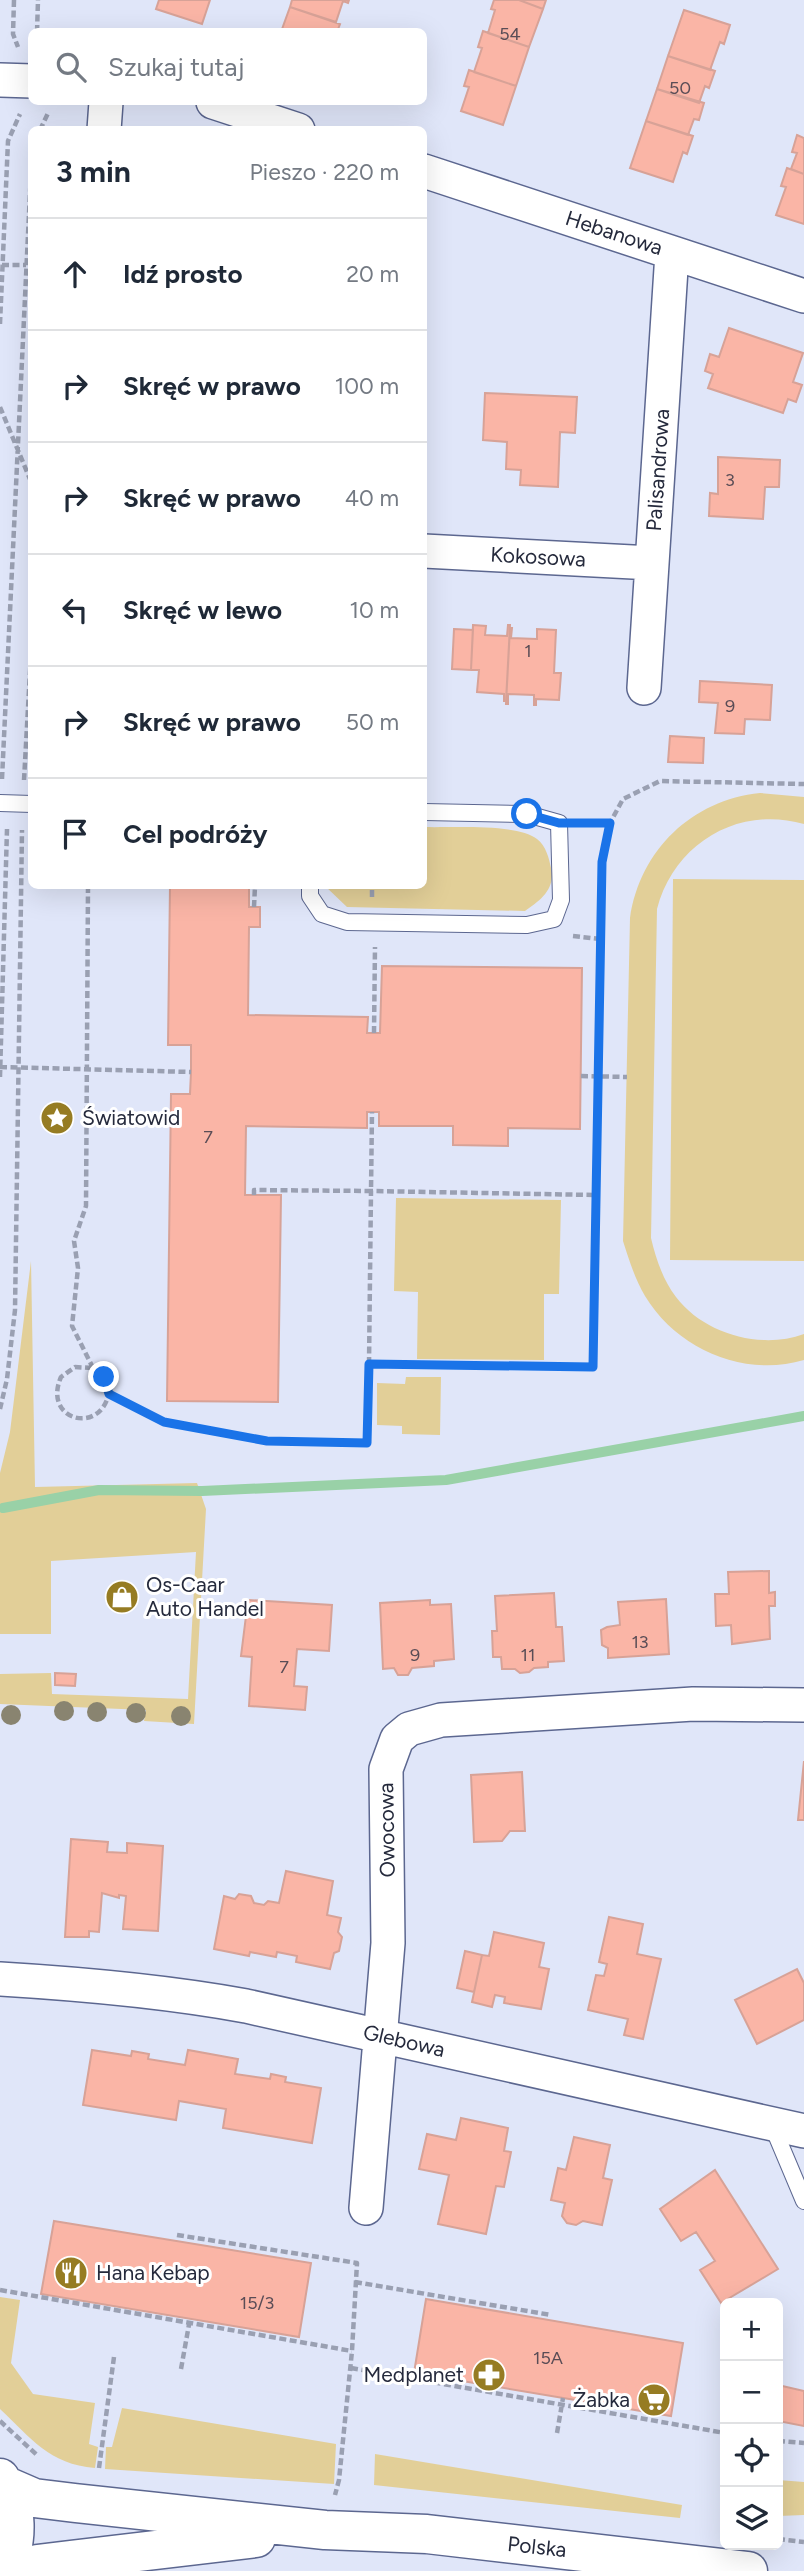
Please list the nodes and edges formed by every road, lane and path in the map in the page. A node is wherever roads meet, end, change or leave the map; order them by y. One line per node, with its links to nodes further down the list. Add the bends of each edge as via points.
1 (14, 0): 4 (path, via 13,34)
2 (38, 0): 3 (path)
3 (37, 28)
4 (19, 50)
5 (0, 80): 6 (street)
6 (28, 94)
7 (28, 96): 15 (path, via 8,141)
8 (106, 105): 10 (street)
9 (223, 105): 11 (street)
10 (104, 126)
11 (286, 126)
12 (427, 172): 14 (street, Hebanowa)
13 (28, 227): 16 (path)
14 (672, 253): 17 (street, Hebanowa); 23 (street, Palisandrowa)
15 (2, 265): 16 (path); 18 (path)
16 (26, 265): 20 (path)
17 (804, 296)
18 (0, 324)
19 (0, 407): 20 (path)
20 (18, 451): 21 (path); 27 (path)
21 (28, 475)
22 (427, 551): 23 (street, Kokosowa)
23 (652, 563): 24 (street, Palisandrowa)
24 (644, 688)
25 (28, 770): 28 (path)
26 (804, 784): 31 (path, via 660,780 623,799)
27 (2, 803): 28 (lane); 38 (path, via 8,819)
28 (27, 804): 39 (path)
29 (427, 812): 30 (lane, via 527,814)
30 (559, 823): 31 (path); 36 (lane, via 561,900 554,919 527,926)
31 (610, 823): 44 (path, via 602,862)
32 (88, 889): 40 (path)
33 (255, 889): 35 (path)
34 (310, 889): 36 (lane, via 322,915 347,922)
35 (254, 907)
36 (376, 922): 37 (path)
37 (374, 1033)
38 (0, 1067): 39 (path); 43 (path)
39 (19, 1068): 40 (path); 53 (path, via 15,1310)
40 (86, 1069): 41 (path); 51 (path, via 86,1206 74,1241 78,1268 72,1326)
41 (191, 1072)
42 (581, 1076): 44 (path)
43 (0, 1077)
44 (598, 1077): 45 (path); 49 (path)
45 (628, 1077)
46 (372, 1112): 47 (path)
47 (371, 1191): 48 (path, via 254,1190); 49 (path); 50 (path)
48 (254, 1195)
49 (596, 1195): 50 (path, via 593,1367)
50 (369, 1364): 52 (path, via 367,1443 267,1441 164,1422)
51 (93, 1368): 52 (path, via 104,1377); 52 (path, via 75,1367 61,1377 56,1394 63,1411 78,1419 96,1416)
52 (109, 1394)
53 (0, 1409)
54 (804, 1704): 56 (street, Owocowa, via 693,1704 454,1719 409,1729 397,1739 386,1769 388,1943)
55 (0, 1979): 56 (street, Glebowa, via 192,1996)
56 (381, 2035): 57 (street, Glebowa); 60 (street, Owocowa)
57 (771, 2123): 58 (street, Glebowa); 59 (lane)
58 (804, 2131)
59 (804, 2201)
60 (366, 2208)
61 (177, 2235): 62 (path, via 356,2263)
62 (355, 2282): 64 (path); 66 (path)
63 (0, 2290): 65 (path)
64 (551, 2315)
65 (189, 2321): 66 (path); 69 (path)
66 (352, 2351): 68 (path)
67 (114, 2357): 78 (path)
68 (351, 2368): 71 (path); 80 (path, via 339,2480)
69 (181, 2369)
70 (563, 2398): 71 (path)
71 (562, 2405): 73 (path); 74 (path)
72 (0, 2421): 77 (path)
73 (720, 2431)
74 (557, 2433)
75 (783, 2441): 76 (path)
76 (804, 2443)
77 (47, 2464)
78 (98, 2479)
79 (2, 2482): 80 (street, Polska, via 34,2498); 83 (street, via 13,2507 15,2532)
80 (330, 2513): 84 (street, Polska, via 37,2564); 85 (street, Polska, via 426,2534)
81 (783, 2540): 82 (path)
82 (804, 2542)
83 (5, 2571)
84 (19, 2571)
85 (748, 2571)

